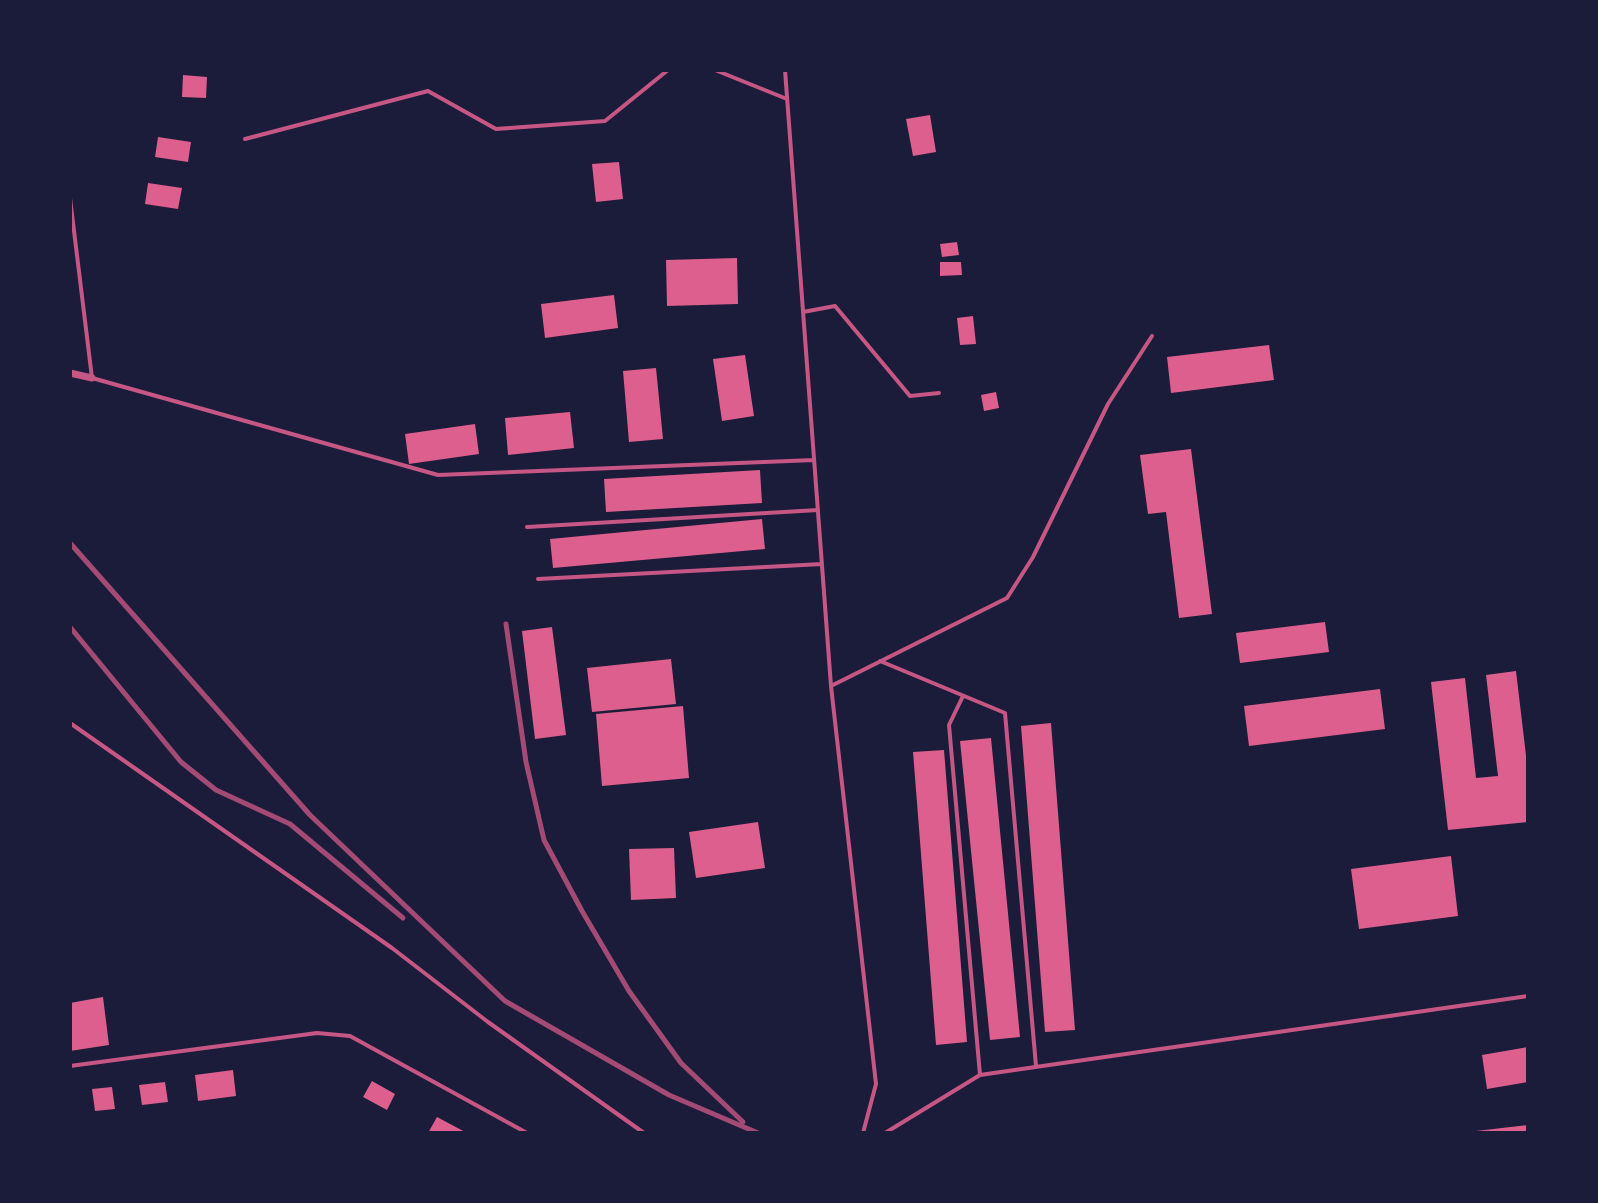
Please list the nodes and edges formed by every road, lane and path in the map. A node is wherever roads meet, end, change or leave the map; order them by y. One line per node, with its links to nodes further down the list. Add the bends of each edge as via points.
1 (668, 70): 5 (lane, via 605,121 496,129 428,91)
2 (715, 70): 4 (lane)
3 (785, 70): 4 (lane)
4 (787, 99): 7 (lane)
5 (245, 139)
6 (70, 198): 10 (lane)
7 (803, 312): 11 (lane, via 835,306 910,396); 12 (lane)
8 (1152, 336): 17 (lane, via 1108,404 1033,557 1007,598)
9 (70, 373): 10 (street)
10 (92, 378): 12 (lane, via 438,475)
11 (939, 393)
12 (814, 460): 13 (lane)
13 (818, 510): 14 (lane); 15 (lane)
14 (527, 527)
15 (822, 564): 16 (lane); 18 (lane)
16 (538, 579)
17 (880, 661): 18 (lane); 19 (lane)
18 (831, 686): 27 (lane, via 876,1084)
19 (963, 696): 23 (lane, via 1005,713); 24 (lane, via 949,725)
20 (70, 723): 26 (lane, via 392,948)
21 (1528, 996): 23 (lane)
22 (70, 1066): 25 (lane, via 317,1033 350,1036)
23 (1036, 1066): 24 (lane)
24 (980, 1075): 28 (lane)
25 (527, 1133)
26 (644, 1133)
27 (863, 1133)
28 (885, 1133)

